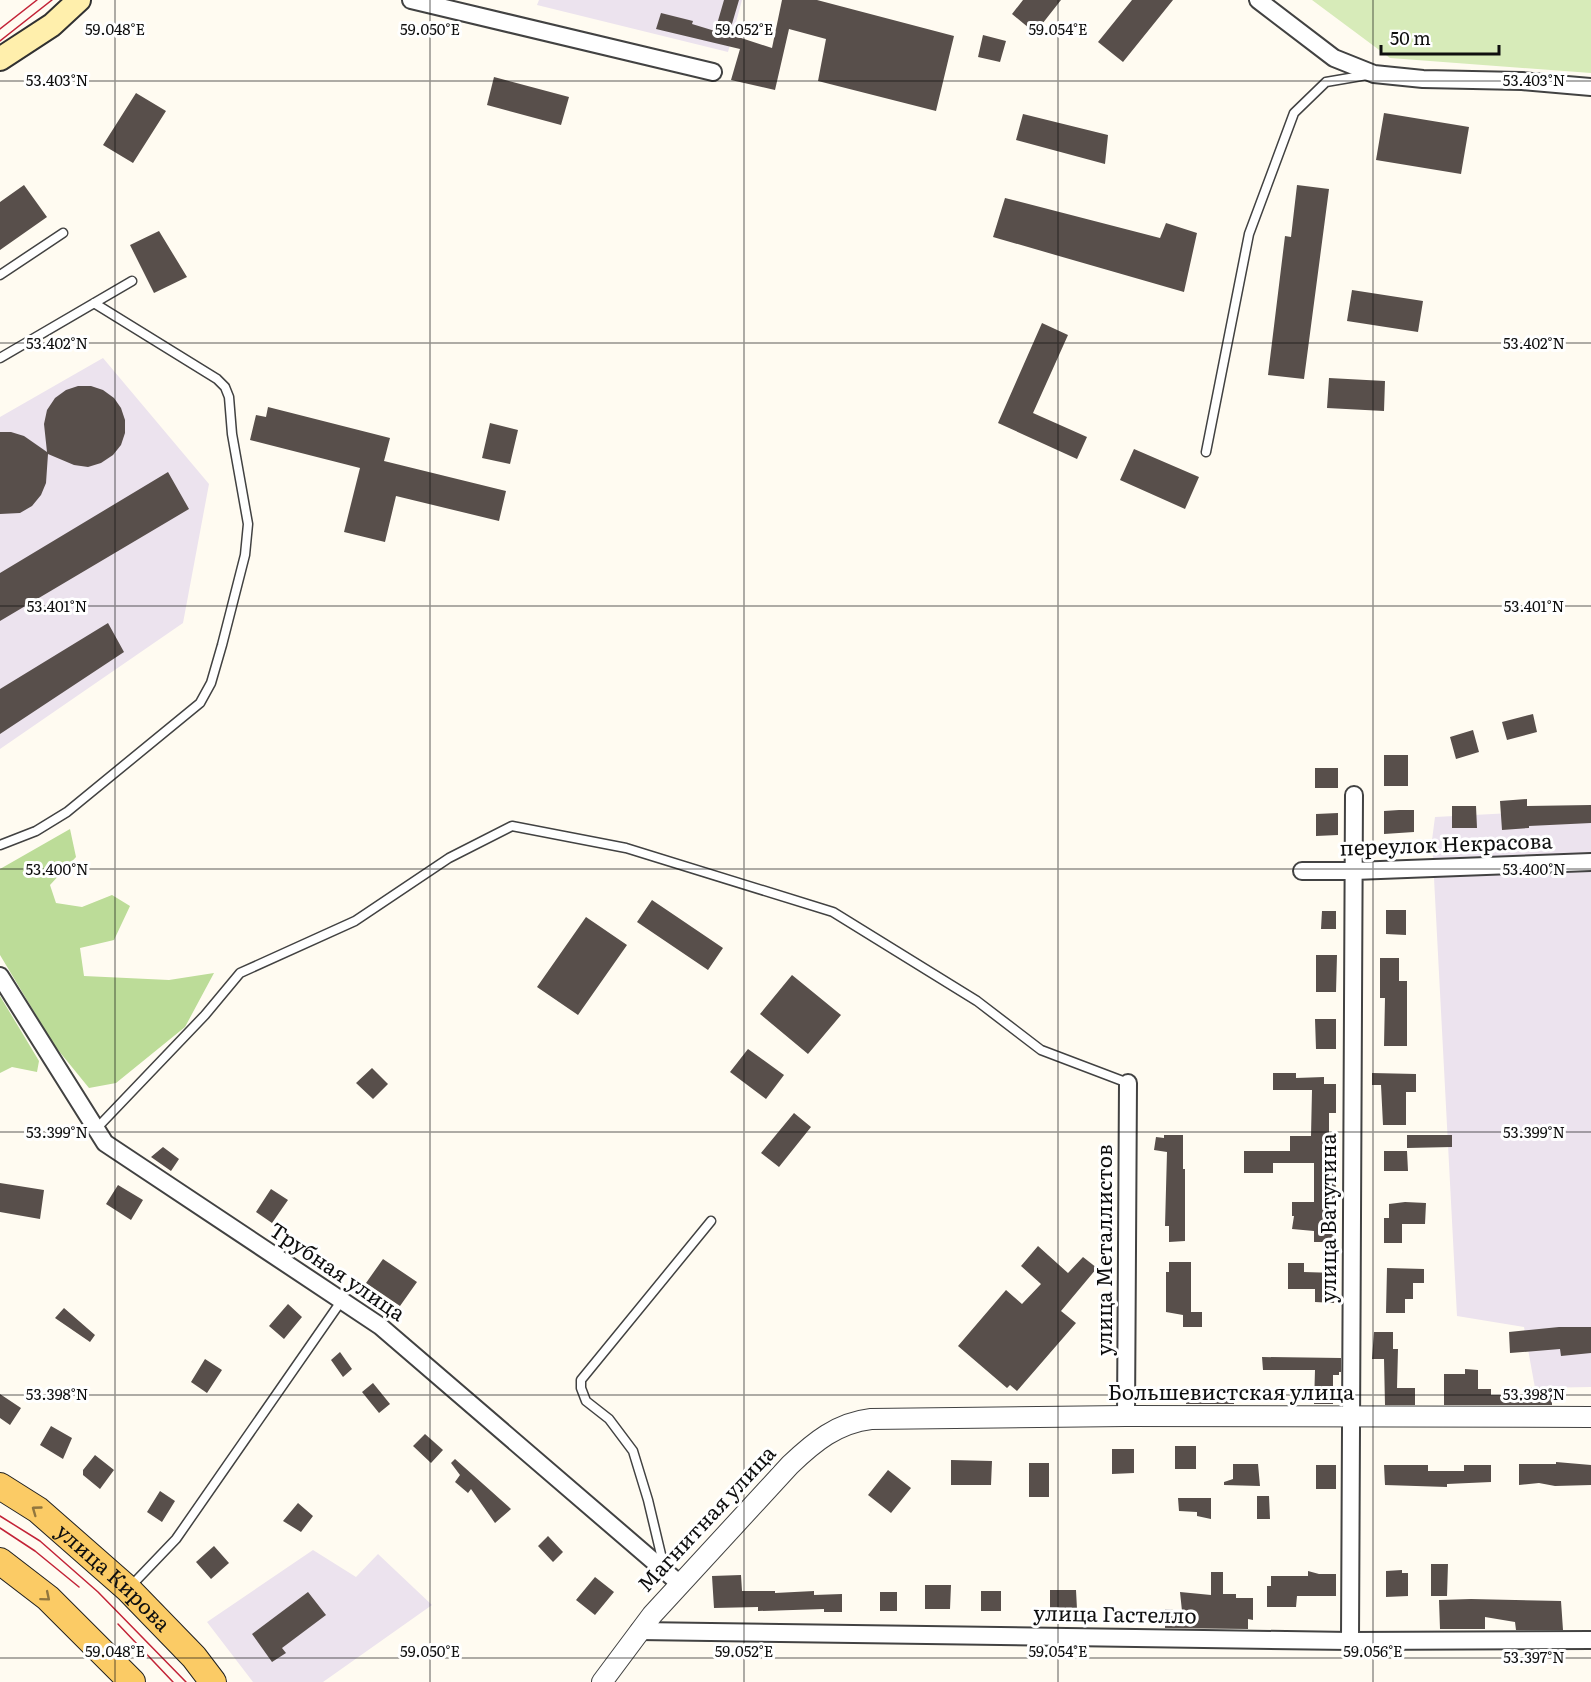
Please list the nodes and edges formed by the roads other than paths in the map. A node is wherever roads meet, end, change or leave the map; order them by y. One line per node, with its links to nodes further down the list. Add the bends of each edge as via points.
1 (79, 0): 5 (main road, via 52,25)
2 (411, 0): 4 (street)
3 (1258, 0): 7 (street, via 1334,58)
4 (443, 3): 6 (street)
5 (0, 59)
6 (712, 72)
7 (1374, 74): 8 (street); 14 (lane, via 1326,82 1294,113 1249,234)
8 (1591, 87)
9 (63, 233): 10 (lane)
10 (0, 275)
11 (132, 281): 12 (lane)
12 (94, 303): 13 (lane); 16 (lane, via 225,387 248,524 244,555 211,683 200,704 67,812 36,831)
13 (0, 358)
14 (1206, 452)
15 (1353, 795): 19 (street, улица Ватутина)
16 (0, 844)
17 (1591, 862): 19 (street, переулок Некрасова)
18 (1302, 872): 19 (street, переулок Некрасова)
19 (1354, 872): 26 (street, улица Ватутина)
20 (0, 976): 22 (street, Трубная улица)
21 (1128, 1083): 22 (lane, via 1041,1050 977,1001 833,912 626,848 512,826 449,858 355,921 240,974); 25 (street, улица Металлистов)
22 (96, 1129): 24 (street, Трубная улица, via 105,1143)
23 (711, 1221): 31 (lane, via 585,1374 580,1388 586,1401 609,1419 633,1451)
24 (342, 1300): 31 (street, Трубная улица, via 380,1326); 33 (lane, via 176,1539)
25 (1126, 1416): 26 (street, Большевистская улица); 28 (street, Большевистская улица)
26 (1350, 1417): 27 (street, Большевистская улица); 36 (street, улица Ватутина)
27 (1591, 1417)
28 (871, 1419): 32 (street, Магнитная улица, via 834,1429 812,1444)
29 (0, 1486): 33 (main road, улица Кирова, one-way to 29, via 38,1510)
30 (0, 1561): 37 (main road, one-way to 37, via 48,1598)
31 (665, 1570): 32 (street, Трубная улица)
32 (681, 1584): 34 (street, Магнитная улица)
33 (128, 1589): 38 (main road, улица Кирова)
34 (639, 1631): 36 (street, улица Гастелло); 39 (street, Магнитная улица)
35 (1591, 1640): 36 (street, улица Гастелло)
36 (1350, 1641)
37 (132, 1682)
38 (213, 1682)
39 (602, 1682)

